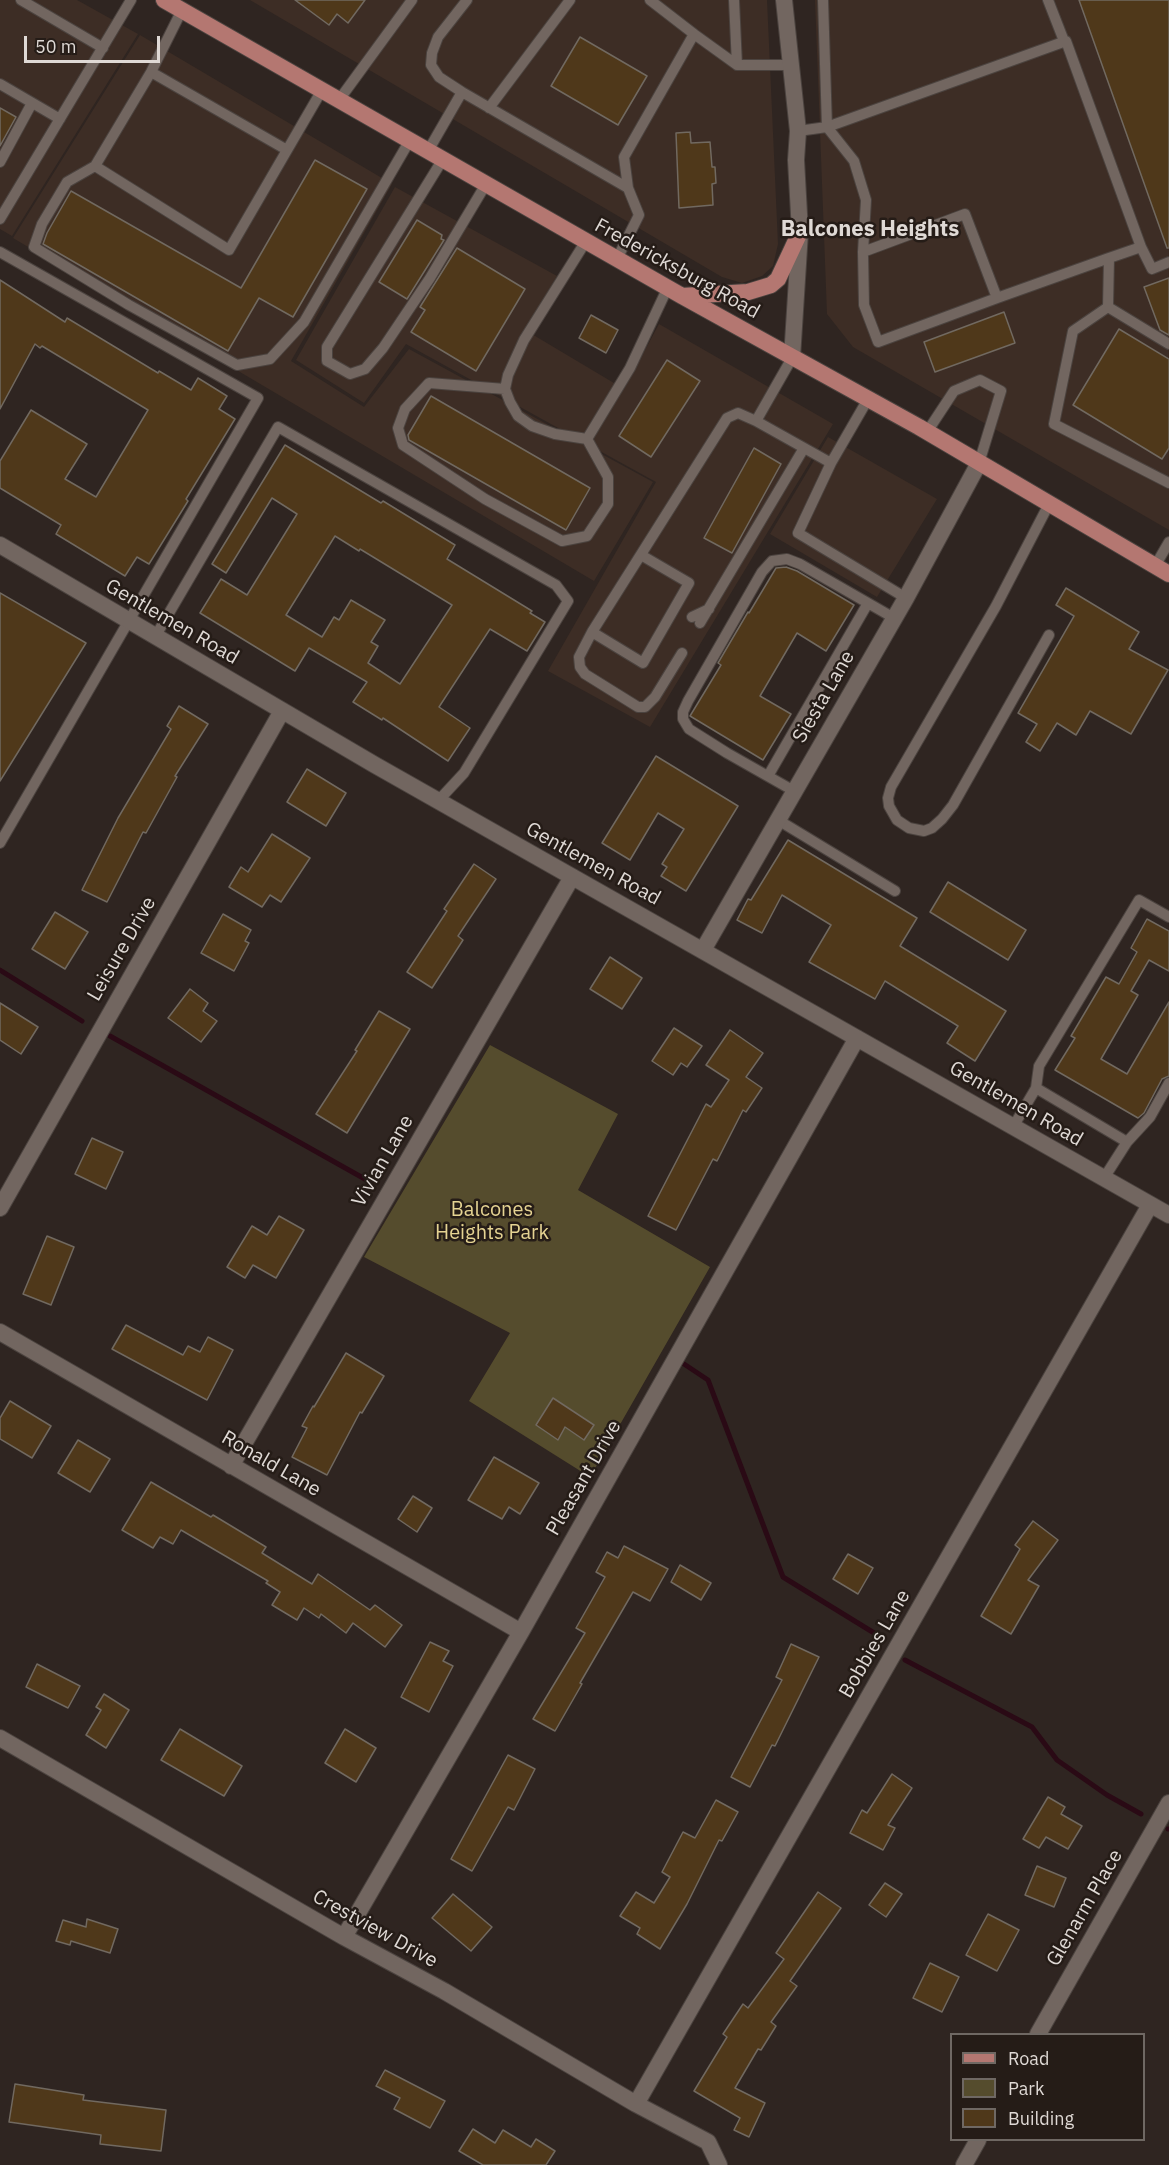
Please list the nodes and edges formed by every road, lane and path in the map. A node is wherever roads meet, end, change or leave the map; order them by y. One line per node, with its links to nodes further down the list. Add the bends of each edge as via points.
1 (21, 0): 16 (lane)
2 (131, 0): 16 (lane)
3 (164, 0): 13 (main road, Fredericksburg Road)
4 (397, 0): 12 (lane)
5 (467, 0): 22 (lane, via 438,37 431,65 439,77)
6 (570, 0): 25 (lane)
7 (650, 0): 14 (lane)
8 (734, 0): 17 (lane)
9 (784, 0): 18 (street)
10 (824, 0): 27 (lane)
11 (1048, 0): 15 (lane)
12 (409, 4): 23 (lane)
13 (182, 10): 19 (lane); 21 (main road, Fredericksburg Road)
14 (694, 34): 17 (lane); 35 (lane, via 624,157)
15 (1064, 41): 27 (lane); 40 (lane)
16 (103, 48): 26 (lane)
17 (737, 64): 18 (lane)
18 (791, 65): 28 (street)
19 (151, 72): 30 (lane); 33 (lane)
20 (0, 84): 24 (lane)
21 (322, 90): 23 (main road, Fredericksburg Road); 30 (lane)
22 (462, 92): 25 (lane); 31 (lane)
23 (339, 100): 29 (main road, Fredericksburg Road)
24 (32, 103): 26 (lane); 32 (lane)
25 (489, 108): 35 (lane)
26 (60, 119): 36 (lane)
27 (827, 127): 28 (lane); 42 (lane, via 854,161 866,200)
28 (798, 131): 38 (street)
29 (410, 140): 31 (main road, Fredericksburg Road); 33 (lane, via 304,322 270,359 237,365 34,247 42,224 67,182)
30 (287, 150): 33 (lane, via 229,249)
31 (436, 155): 34 (main road, Fredericksburg Road); 34 (lane, via 327,347 327,361 350,374 365,369 430,278)
32 (0, 162)
33 (95, 166)
34 (486, 184): 39 (main road, Fredericksburg Road)
35 (628, 188): 44 (lane, via 639,215)
36 (3, 206): 37 (lane)
37 (0, 219)
38 (800, 232): 46 (main road, via 778,279 771,285 747,292); 50 (street)
39 (586, 242): 44 (main road, Fredericksburg Road); 51 (lane, via 524,340)
40 (1141, 247): 43 (lane); 45 (lane, via 1152,269)
41 (0, 252): 69 (lane, via 258,398)
42 (863, 252): 47 (lane, via 965,214); 47 (lane, via 864,305 878,342)
43 (1110, 258): 47 (lane); 48 (lane)
44 (618, 259): 46 (main road, Fredericksburg Road)
45 (1169, 262)
46 (675, 292): 50 (main road, Fredericksburg Road); 55 (lane)
47 (997, 298)
48 (1108, 307): 49 (lane); 59 (lane, via 1073,332 1054,424)
49 (1169, 344)
50 (792, 358): 52 (main road, Fredericksburg Road); 53 (lane)
51 (505, 389): 55 (lane, via 518,416 532,426); 55 (lane, via 429,383 405,409 398,428 403,444 485,499 562,541 587,536 608,504 608,477)
52 (868, 399): 54 (main road, Fredericksburg Road); 57 (lane)
53 (756, 421): 56 (lane); 63 (lane, via 738,413 727,418)
54 (927, 432): 58 (main road, Fredericksburg Road); 58 (lane, via 954,391 980,380 1001,391)
55 (587, 439)
56 (804, 447): 57 (lane); 68 (lane, via 709,609)
57 (831, 463): 65 (lane, via 798,533)
58 (979, 463): 60 (main road, Fredericksburg Road); 65 (street, Siesta Lane)
59 (1169, 483)
60 (1049, 504): 64 (main road, Fredericksburg Road); 71 (lane, via 996,606 891,787 889,806 897,820 924,831 942,819)
61 (1169, 542): 64 (lane)
62 (0, 545): 69 (street, Gentlemen Road)
63 (641, 555): 70 (lane); 70 (lane, via 689,583 643,663)
64 (1162, 570)
65 (906, 597): 67 (street, Siesta Lane)
66 (868, 603): 67 (lane); 75 (lane); 75 (lane, via 800,564 787,559 772,561 688,700 683,719 689,729)
67 (894, 618): 76 (street, Siesta Lane)
68 (696, 620)
69 (129, 621): 72 (street, Gentlemen Road); 79 (lane)
70 (592, 632): 73 (lane, via 579,657 580,668 638,707 650,703 674,666)
71 (1049, 635)
72 (156, 637): 74 (street, Gentlemen Road); 77 (lane, via 278,427 556,585 568,601 464,773)
73 (678, 651)
74 (282, 711): 77 (street, Gentlemen Road); 91 (street, Leisure Drive)
75 (768, 776): 76 (lane)
76 (794, 791): 78 (street, Siesta Lane)
77 (438, 801): 80 (street, Gentlemen Road)
78 (778, 820): 81 (lane); 83 (street, Siesta Lane)
79 (0, 843)
80 (572, 877): 83 (street, Gentlemen Road); 94 (street, Vivian Lane)
81 (895, 891)
82 (1169, 917): 86 (lane, via 1139,900 1039,1066)
83 (703, 950): 84 (street, Gentlemen Road)
84 (857, 1038): 87 (street, Gentlemen Road); 95 (street, Pleasant Drive)
85 (1169, 1083): 88 (lane, via 1150,1117)
86 (1036, 1088): 87 (lane); 88 (lane)
87 (1013, 1127): 89 (street, Gentlemen Road)
88 (1127, 1142): 89 (lane)
89 (1104, 1178): 90 (street, Gentlemen Road)
90 (1150, 1205): 92 (street, Gentlemen Road); 100 (street, Bobbies Lane)
91 (0, 1208)
92 (1169, 1215)
93 (0, 1332): 94 (street, Ronald Lane)
94 (231, 1466): 95 (street, Ronald Lane)
95 (521, 1632): 98 (street, Pleasant Drive)
96 (0, 1738): 98 (street, Crestview Drive)
97 (1169, 1803): 99 (street, Glenarm Place)
98 (344, 1937): 100 (street, Crestview Drive)
99 (1039, 2033)
100 (636, 2104): 102 (street, Crestview Drive, via 708,2142)
101 (977, 2141): 103 (street)
102 (719, 2165)
103 (964, 2165)

